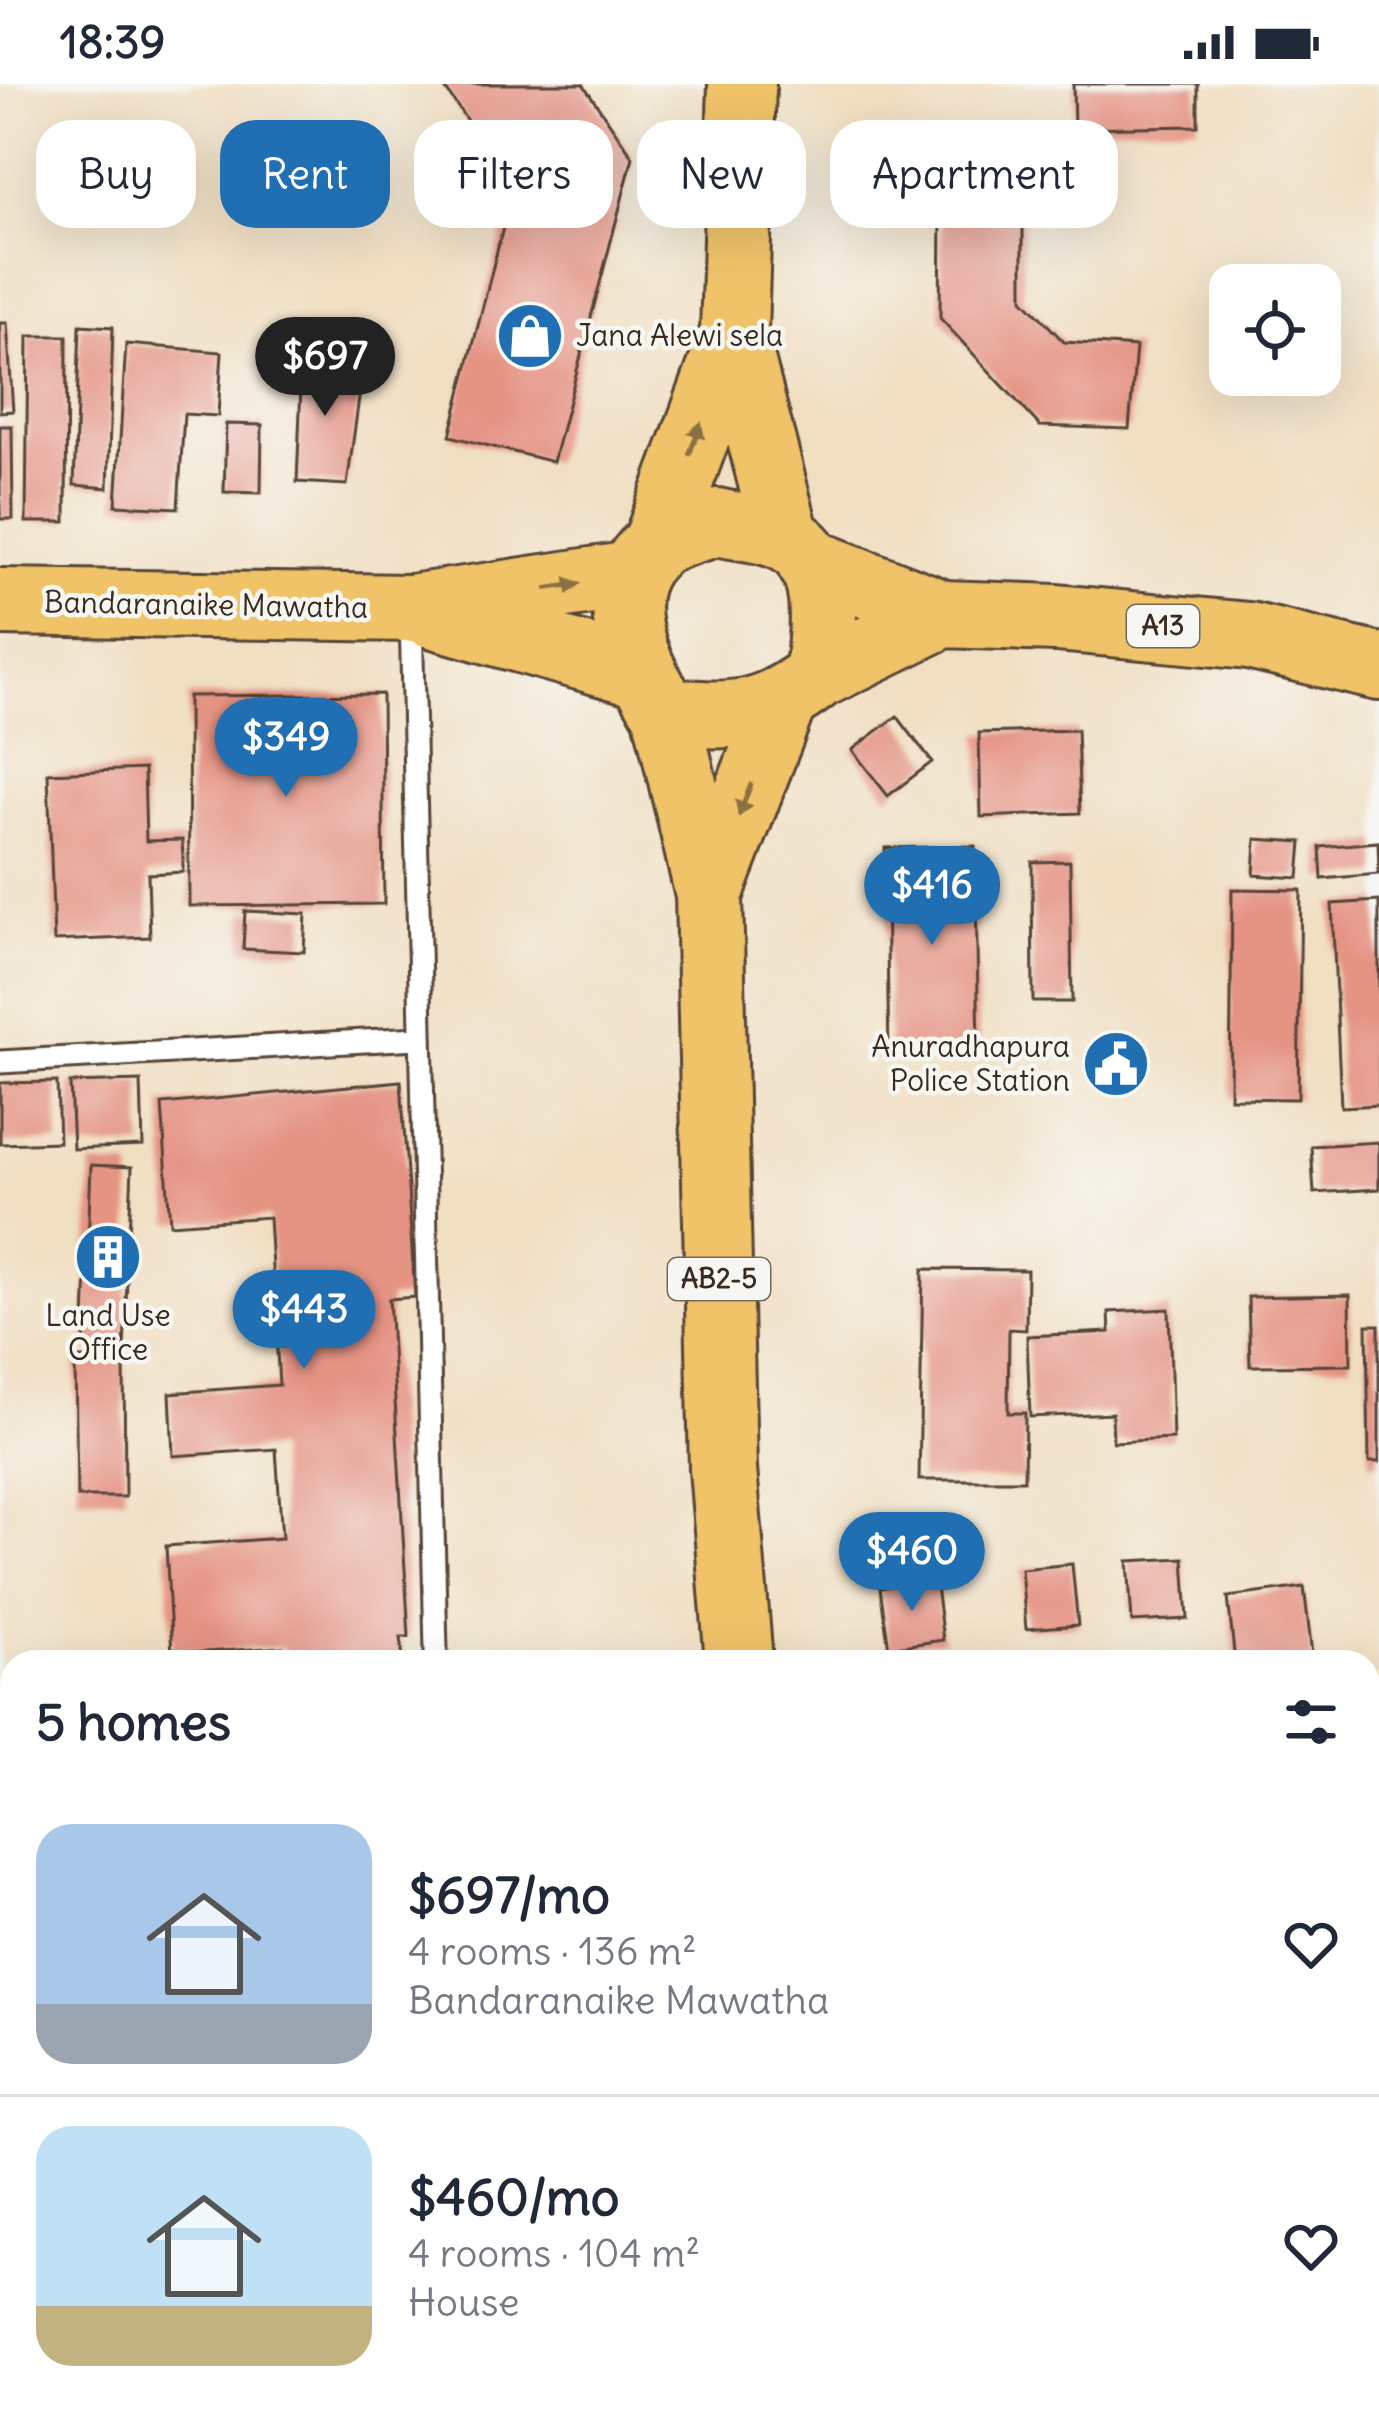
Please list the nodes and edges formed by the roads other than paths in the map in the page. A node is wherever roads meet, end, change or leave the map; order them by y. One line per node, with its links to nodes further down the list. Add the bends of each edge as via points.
1 (742, 84): 2 (main road)
2 (734, 333): 3 (main road); 4 (main road, one-way to 2)
3 (798, 550): 4 (main road, via 718,522); 7 (main road, A13); 9 (main road, via 827,616)
4 (644, 560): 6 (main road, Bandaranaike Mawatha, one-way to 4); 10 (main road, via 625,626)
5 (0, 602): 6 (main road, Bandaranaike Mawatha)
6 (411, 608): 10 (main road, Bandaranaike Mawatha); 12 (lane)
7 (943, 614): 8 (main road, A13, via 1249,636); 9 (main road, A13)
8 (1379, 667)
9 (800, 689): 10 (main road, via 727,718); 11 (main road, AB2-5, one-way to 11)
10 (653, 692): 11 (main road, AB2-5)
11 (709, 896): 15 (main road, AB2-5, via 723,1468)
12 (417, 1037): 13 (lane); 14 (lane)
13 (0, 1062)
14 (436, 1650)
15 (738, 1650)

